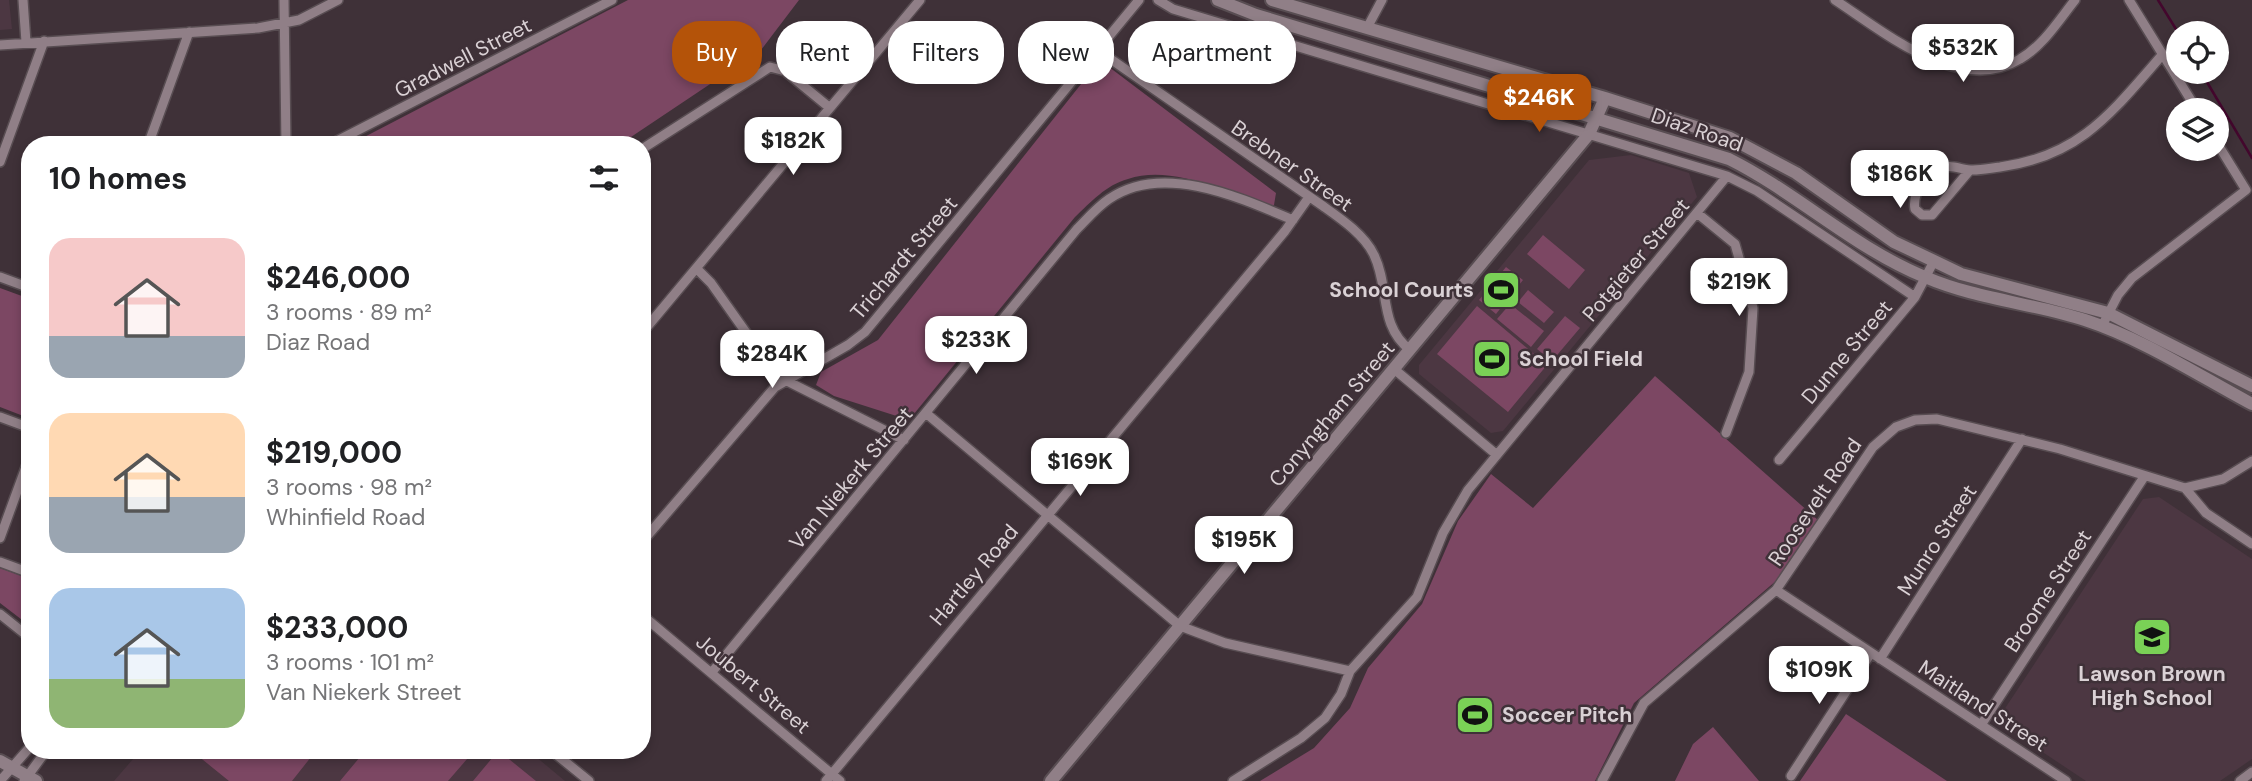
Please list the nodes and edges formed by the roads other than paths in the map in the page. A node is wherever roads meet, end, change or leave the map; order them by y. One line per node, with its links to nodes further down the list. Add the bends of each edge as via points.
1 (23, 0): 19 (street)
2 (284, 0): 14 (street)
3 (338, 0): 14 (street)
4 (612, 0): 31 (street, Gradwell Street)
5 (920, 0): 26 (street)
6 (1139, 0): 17 (street, Trichardt Street)
7 (1158, 0): 28 (street, Diaz Road, via 1173,9)
8 (1218, 0): 27 (street, Diaz Road)
9 (1272, 0): 15 (street, Diaz Road)
10 (1382, 0): 15 (street)
11 (1835, 0): 12 (street, via 1932,58 1982,71 2022,59)
12 (2075, 0)
13 (2129, 0): 21 (street)
14 (284, 24): 16 (street); 30 (street)
15 (1367, 28): 24 (street, Diaz Road)
16 (189, 32): 18 (street); 29 (street)
17 (1114, 32)
18 (44, 41): 19 (street); 34 (street)
19 (26, 42): 20 (street)
20 (0, 45)
21 (2163, 54): 25 (street); 35 (street, via 2083,138 2032,161)
22 (1114, 61): 37 (street, Brebner Street)
23 (1072, 84): 51 (street, Trichardt Street, via 865,332)
24 (1605, 98): 27 (street, Conyngham Street); 40 (street, Diaz Road, via 1749,147 1796,173 1894,242)
25 (2190, 98)
26 (830, 108): 32 (street, via 785,71 771,67); 41 (street)
27 (1598, 118): 28 (street, Conyngham Street); 43 (street, Diaz Road, via 1729,159 1882,256)
28 (1589, 134): 36 (street, Diaz Road); 49 (street, Conyngham Street)
29 (151, 136)
30 (286, 136)
31 (347, 136)
32 (651, 143)
33 (2228, 161): 46 (street, via 2246,190 2132,278)
34 (0, 162)
35 (1970, 170): 35 (street, via 1954,166 1933,171 1916,195 1915,209 1932,215)
36 (1727, 176): 38 (street, Potgieter Street); 45 (street, Diaz Road, via 1757,191)
37 (1309, 197): 39 (street, Hartley Road); 49 (street, Brebner Street, via 1337,216 1373,252 1390,325 1395,337)
38 (1697, 213): 57 (street, via 1735,244 1753,308 1749,372); 60 (street, Potgieter Street)
39 (1293, 220): 54 (street, Van Niekerk Street, via 1185,183 1156,181 1119,192 1077,229); 66 (street, Hartley Road)
40 (1934, 261): 43 (street, Dunne Street); 46 (street, Diaz Road, via 1961,274)
41 (697, 269): 47 (street); 51 (street, via 774,372)
42 (0, 277): 44 (street)
43 (1926, 278): 45 (street, Dunne Street); 48 (street, Diaz Road)
44 (21, 285)
45 (1915, 297): 61 (street, Dunne Street)
46 (2108, 313): 48 (street); 52 (street, Diaz Road)
47 (651, 323)
48 (2102, 326): 53 (street, Diaz Road)
49 (1410, 350): 50 (street, Conyngham Street)
50 (1394, 369): 60 (street); 75 (street, Conyngham Street)
51 (785, 380): 58 (street); 67 (street, Trichardt Street)
52 (2252, 386)
53 (2252, 404)
54 (927, 414): 58 (street, Van Niekerk Street); 66 (street)
55 (0, 417): 56 (street)
56 (21, 425)
57 (1727, 433)
58 (904, 439): 79 (street, Van Niekerk Street)
59 (2022, 439): 63 (street, Roosevelt Road); 72 (street, Roosevelt Road, via 1925,418 1887,432); 77 (street, Munro Street)
60 (1497, 455): 78 (street, Potgieter Street, via 1450,518 1411,606)
61 (1779, 460)
62 (2252, 461): 65 (street, Roosevelt Road, via 2223,479)
63 (2144, 477): 65 (street, Roosevelt Road); 80 (street, Broome Street)
64 (21, 481): 68 (street)
65 (2185, 488): 69 (street, via 2206,513)
66 (1045, 516): 75 (street); 87 (street, Hartley Road)
67 (651, 532)
68 (0, 538)
69 (2252, 544)
70 (0, 562): 71 (street)
71 (21, 570)
72 (1776, 590): 77 (street, Maitland Street); 94 (street, Roosevelt Road, via 1644,703)
73 (0, 614): 76 (street)
74 (651, 622): 79 (street, Joubert Street)
75 (1180, 626): 78 (street, via 1225,643); 92 (street, Conyngham Street)
76 (21, 631)
77 (1876, 656): 80 (street, Maitland Street); 86 (street, Munro Street)
78 (1350, 671): 93 (street, Potgieter Street, via 1334,706 1314,729)
79 (712, 672): 87 (street, Joubert Street)
80 (1981, 724): 95 (street, Maitland Street)
81 (21, 753): 84 (street)
82 (41, 759): 88 (street)
83 (562, 759): 90 (street)
84 (5, 764): 88 (street); 89 (street)
85 (2252, 772): 96 (street)
86 (1791, 776)
87 (829, 778): 91 (street, Joubert Street)
88 (29, 779)
89 (0, 780)
90 (589, 781)
91 (840, 781)
92 (1051, 781)
93 (1233, 781)
94 (1602, 781)
95 (2066, 781)
96 (2240, 781)

